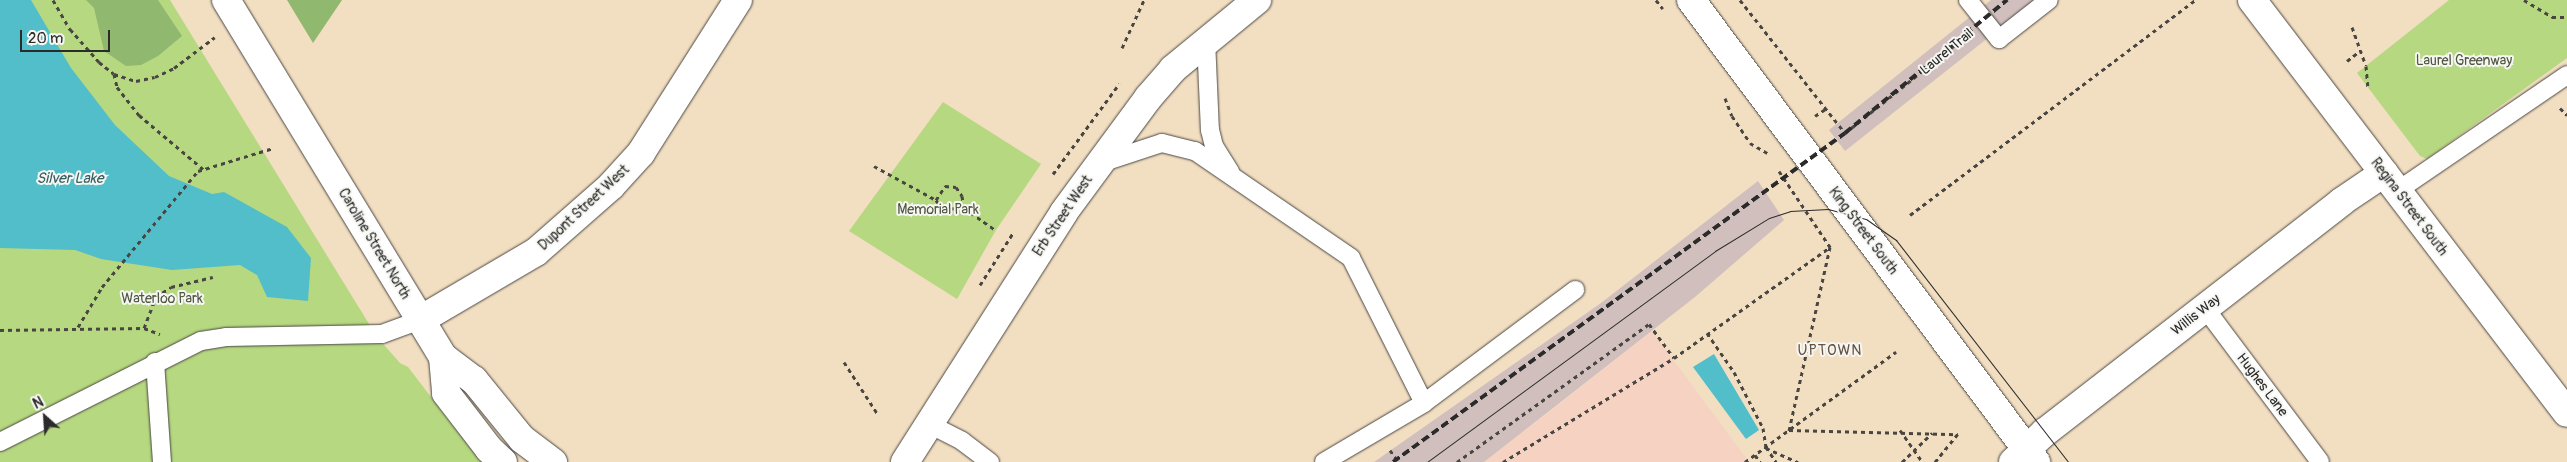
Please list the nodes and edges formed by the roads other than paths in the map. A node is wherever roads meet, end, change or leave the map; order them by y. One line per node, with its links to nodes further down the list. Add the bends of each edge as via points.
1 (738, 0): 15 (main road, Dupont Street West, via 641,153 611,186 536,252)
2 (1691, 0): 22 (main road, King Street South)
3 (1968, 0): 4 (lane, via 1999,39)
4 (2049, 0)
5 (2252, 0): 12 (main road, Regina Street South)
6 (1247, 3): 8 (main road, Erb Street West)
7 (232, 11): 15 (main road, Caroline Street North)
8 (1206, 40): 10 (main road, Erb Street West, via 1173,69); 11 (lane, via 1210,130 1214,146)
9 (2567, 75): 12 (lane)
10 (1098, 164): 11 (lane, via 1162,143 1195,151); 20 (main road, Erb Street West)
11 (1233, 176): 18 (lane, via 1351,258)
12 (2390, 182): 14 (main road, Willis Way, via 2341,202); 19 (main road, Regina Street South)
13 (1576, 290): 18 (lane)
14 (2205, 308): 22 (main road, Willis Way); 29 (lane, Hughes Lane)
15 (420, 320): 16 (main road, Caroline Street North); 17 (lane, via 382,334 226,336 201,341)
16 (443, 357): 24 (main road, via 446,393 489,449); 25 (main road, Caroline Street North, via 474,380 522,439)
17 (155, 362): 21 (lane); 23 (lane)
18 (1424, 403): 28 (lane)
19 (2567, 413)
20 (929, 424): 26 (main road, Erb Street West); 27 (lane, via 962,441)
21 (0, 442)
22 (2025, 458)
23 (162, 462)
24 (503, 462)
25 (553, 462)
26 (905, 462)
27 (990, 462)
28 (1324, 462)
29 (2320, 462)

